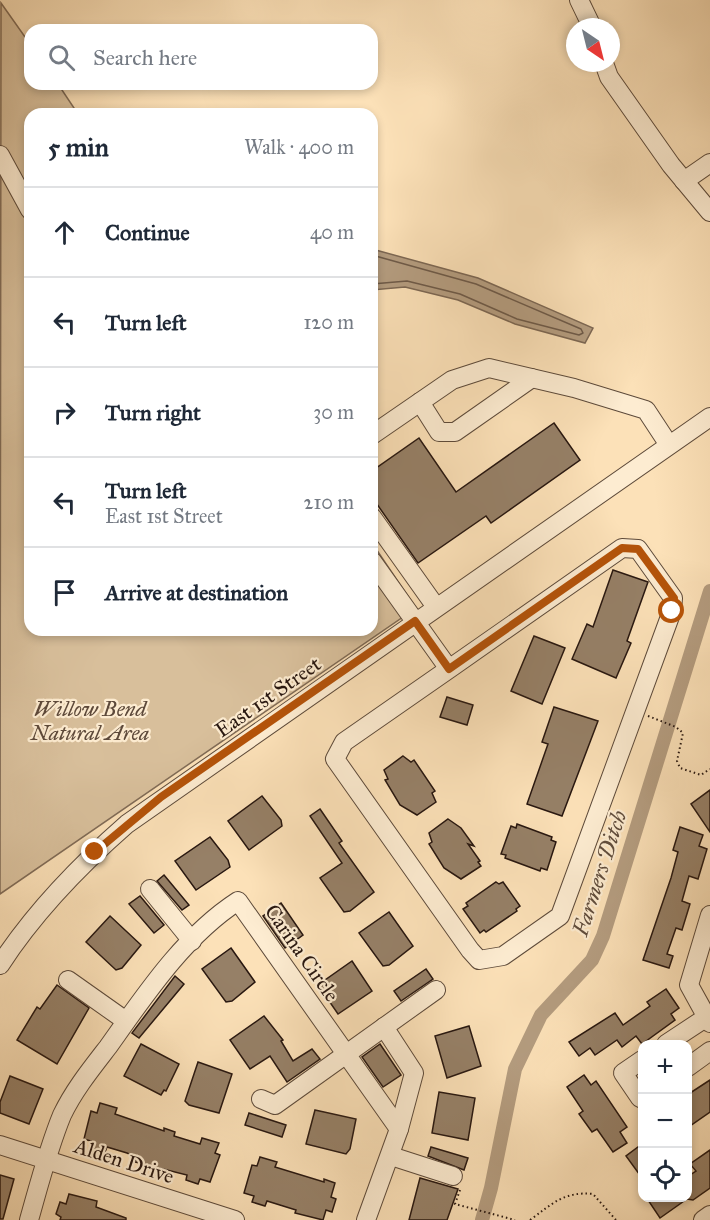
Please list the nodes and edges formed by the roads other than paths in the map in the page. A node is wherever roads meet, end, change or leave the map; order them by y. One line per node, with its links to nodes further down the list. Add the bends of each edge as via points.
1 (579, 0): 2 (street)
2 (588, 18)
3 (607, 72): 6 (street)
4 (0, 155): 7 (street)
5 (710, 163): 6 (street)
6 (684, 181): 8 (street)
7 (24, 199)
8 (710, 212)
9 (532, 378): 10 (street, via 489,368 452,380); 10 (street, via 455,432 439,432); 13 (street, via 646,410)
10 (420, 402): 12 (street)
11 (710, 417): 13 (street, East 1st Street)
12 (378, 431)
13 (669, 445): 16 (street, East 1st Street)
14 (378, 526): 16 (street)
15 (378, 569): 17 (street)
16 (436, 607): 17 (street, East 1st Street)
17 (415, 621): 18 (street); 22 (street, East 1st Street, via 127,824 64,882)
18 (449, 669): 18 (street, via 344,742 335,759 470,950 479,960 490,960 503,956 560,916 674,598 638,549 622,548)
19 (150, 889): 21 (street)
20 (710, 915): 25 (street, via 689,985)
21 (192, 941): 26 (street, Carina Circle); 30 (street, Carina Circle, via 238,901)
22 (0, 965)
23 (68, 981): 26 (street)
24 (436, 990): 27 (street)
25 (709, 1018): 28 (street)
26 (126, 1021): 38 (street, Carina Circle, via 77,1088)
27 (384, 1027): 30 (street); 35 (street, via 414,1072)
28 (673, 1040)
29 (710, 1051): 32 (street)
30 (345, 1054): 34 (street, via 275,1105); 35 (street, Carina Circle)
31 (638, 1063): 33 (street, via 623,1073)
32 (692, 1064)
33 (638, 1096)
34 (261, 1099)
35 (399, 1130): 37 (street)
36 (0, 1145): 38 (street, Alden Drive)
37 (391, 1156): 39 (street); 43 (street)
38 (46, 1159): 41 (street, Carina Circle); 42 (street, Alden Drive)
39 (453, 1176)
40 (710, 1215): 44 (street)
41 (29, 1220)
42 (235, 1220)
43 (366, 1220)
44 (703, 1220)

